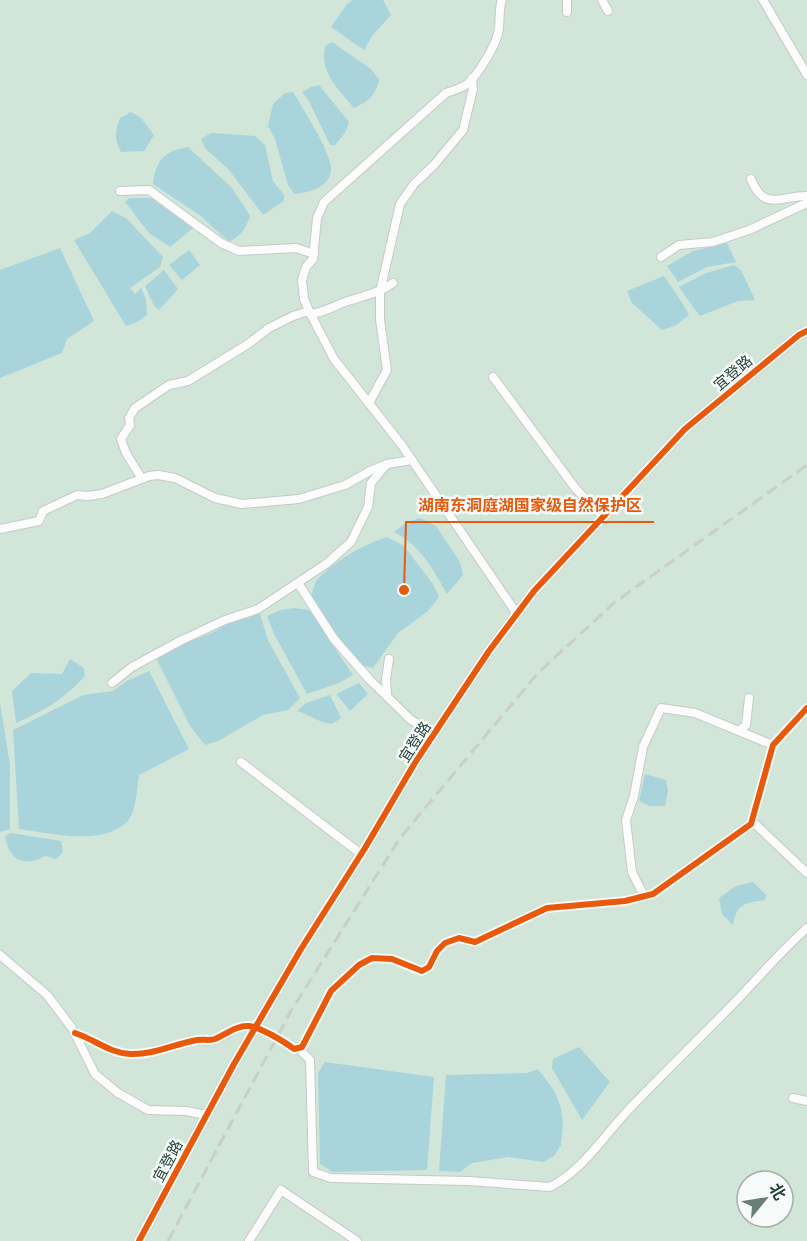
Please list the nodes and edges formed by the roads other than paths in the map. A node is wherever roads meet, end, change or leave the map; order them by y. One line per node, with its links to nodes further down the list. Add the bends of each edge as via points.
1 (502, 0): 8 (street, via 497,40)
2 (567, 0): 6 (street)
3 (602, 0): 5 (street)
4 (763, 0): 7 (street)
5 (608, 11)
6 (567, 12)
7 (807, 75)
8 (472, 78): 13 (street, via 466,85 446,93 324,202 317,219); 16 (street, via 472,97 463,130 400,204)
9 (751, 179): 11 (street, via 754,189 777,202)
10 (120, 191): 13 (street, via 150,190 221,243 239,251 296,248)
11 (807, 196)
12 (807, 203): 14 (street, via 749,230 713,242 679,245)
13 (314, 254): 17 (street, via 302,280)
14 (661, 257)
15 (393, 283): 16 (street)
16 (380, 292): 17 (street, via 328,311); 20 (street, via 387,370)
17 (310, 313): 20 (street, via 333,359); 23 (street, via 293,316 269,328 188,381 169,386 135,408 121,439)
18 (807, 331): 24 (street, 宜登路, via 685,429)
19 (493, 377): 24 (street, via 576,489)
20 (369, 403): 21 (street)
21 (412, 459): 22 (street); 27 (street)
22 (387, 464): 23 (street, via 345,485 299,499 242,504 215,498 175,478 158,475); 26 (street, via 371,483 368,507 351,542)
23 (142, 479): 25 (street, via 102,495 77,495 43,511 39,521)
24 (603, 516): 27 (street, 宜登路)
25 (0, 529)
26 (298, 583): 29 (street, via 258,609 180,641); 30 (street, via 334,639)
27 (517, 614): 34 (street, 宜登路)
28 (389, 659): 30 (street)
29 (112, 683)
30 (387, 696): 34 (street, via 411,720)
31 (749, 698): 33 (street, via 746,725)
32 (807, 708): 35 (street)
33 (739, 731): 35 (street); 40 (street, via 695,713 662,708 643,747 626,820 632,872)
34 (435, 733): 38 (street, 宜登路)
35 (773, 746): 37 (street)
36 (241, 762): 38 (street)
37 (752, 821): 39 (street); 40 (street, via 654,894)
38 (362, 854): 43 (street, 宜登路, via 301,949)
39 (807, 873)
40 (644, 896): 46 (street, via 548,908 475,942 459,938 445,943 429,968 422,971 392,959 372,958 331,991)
41 (807, 928): 46 (street, via 632,1105 584,1160 550,1187 331,1178 313,1172 310,1060)
42 (0, 955): 44 (street, via 47,994)
43 (257, 1029): 44 (street, via 249,1026 230,1030 213,1040 131,1054 113,1052); 49 (street, 宜登路)
44 (75, 1033): 49 (street, via 95,1074 118,1093 148,1110)
45 (286, 1043): 46 (street)
46 (298, 1048)
47 (793, 1098): 48 (street)
48 (807, 1101)
49 (206, 1115): 50 (street, 宜登路)
50 (139, 1241)
51 (249, 1241): 52 (street, via 281,1190)
52 (357, 1241)

